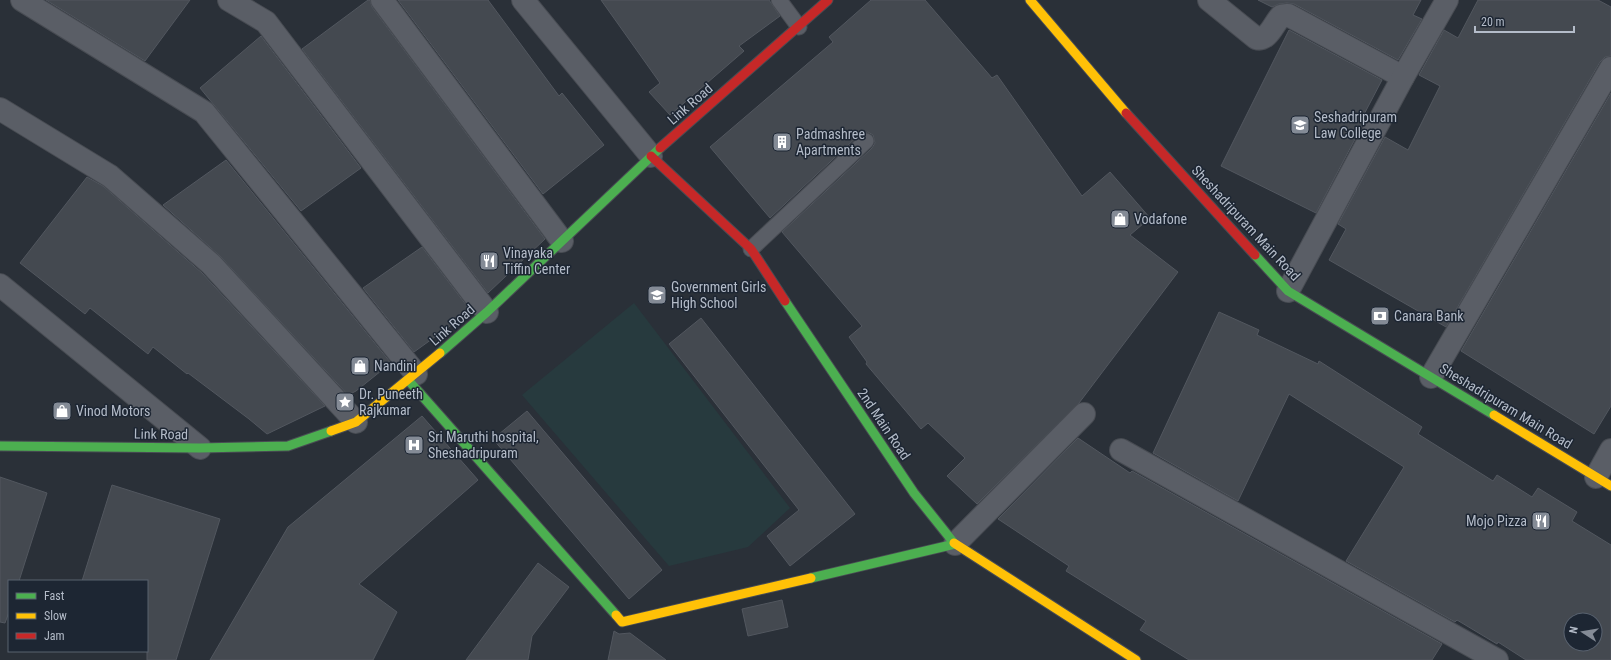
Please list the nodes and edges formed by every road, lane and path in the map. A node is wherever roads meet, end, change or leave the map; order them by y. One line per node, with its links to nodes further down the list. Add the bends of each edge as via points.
1 (22, 0): 22 (street, via 204,112)
2 (229, 0): 20 (street, via 266,22)
3 (382, 0): 16 (street)
4 (523, 0): 15 (street)
5 (779, 0): 10 (lane)
6 (828, 0): 10 (main road, Link Road)
7 (1030, 0): 19 (main road, Sheshadripuram Main Road, via 1121,108)
8 (1209, 0): 12 (street, via 1256,38 1265,37 1281,16 1288,15)
9 (1447, 0): 12 (street)
10 (799, 27): 15 (main road, Link Road)
11 (1611, 68): 21 (street)
12 (1403, 76): 19 (street)
13 (0, 109): 24 (street, via 110,176 211,264)
14 (866, 141): 17 (lane)
15 (651, 156): 16 (main road, Link Road); 17 (main road, 2nd Main Road)
16 (562, 240): 20 (main road, Link Road)
17 (751, 249): 30 (main road, 2nd Main Road, via 914,493)
18 (0, 285): 26 (street)
19 (1288, 291): 21 (main road, Sheshadripuram Main Road)
20 (487, 312): 22 (main road, Link Road)
21 (1431, 377): 29 (main road, Sheshadripuram Main Road)
22 (412, 378): 24 (main road, Link Road); 30 (main road, via 622,622)
23 (1084, 414): 30 (street)
24 (356, 422): 26 (main road, Link Road, via 288,446)
25 (0, 446): 26 (main road, Link Road)
26 (200, 448)
27 (1121, 450): 32 (street)
28 (1611, 450): 29 (street)
29 (1603, 481)
30 (955, 544): 31 (main road, 2nd Main Road)
31 (1136, 660)
32 (1497, 660)

